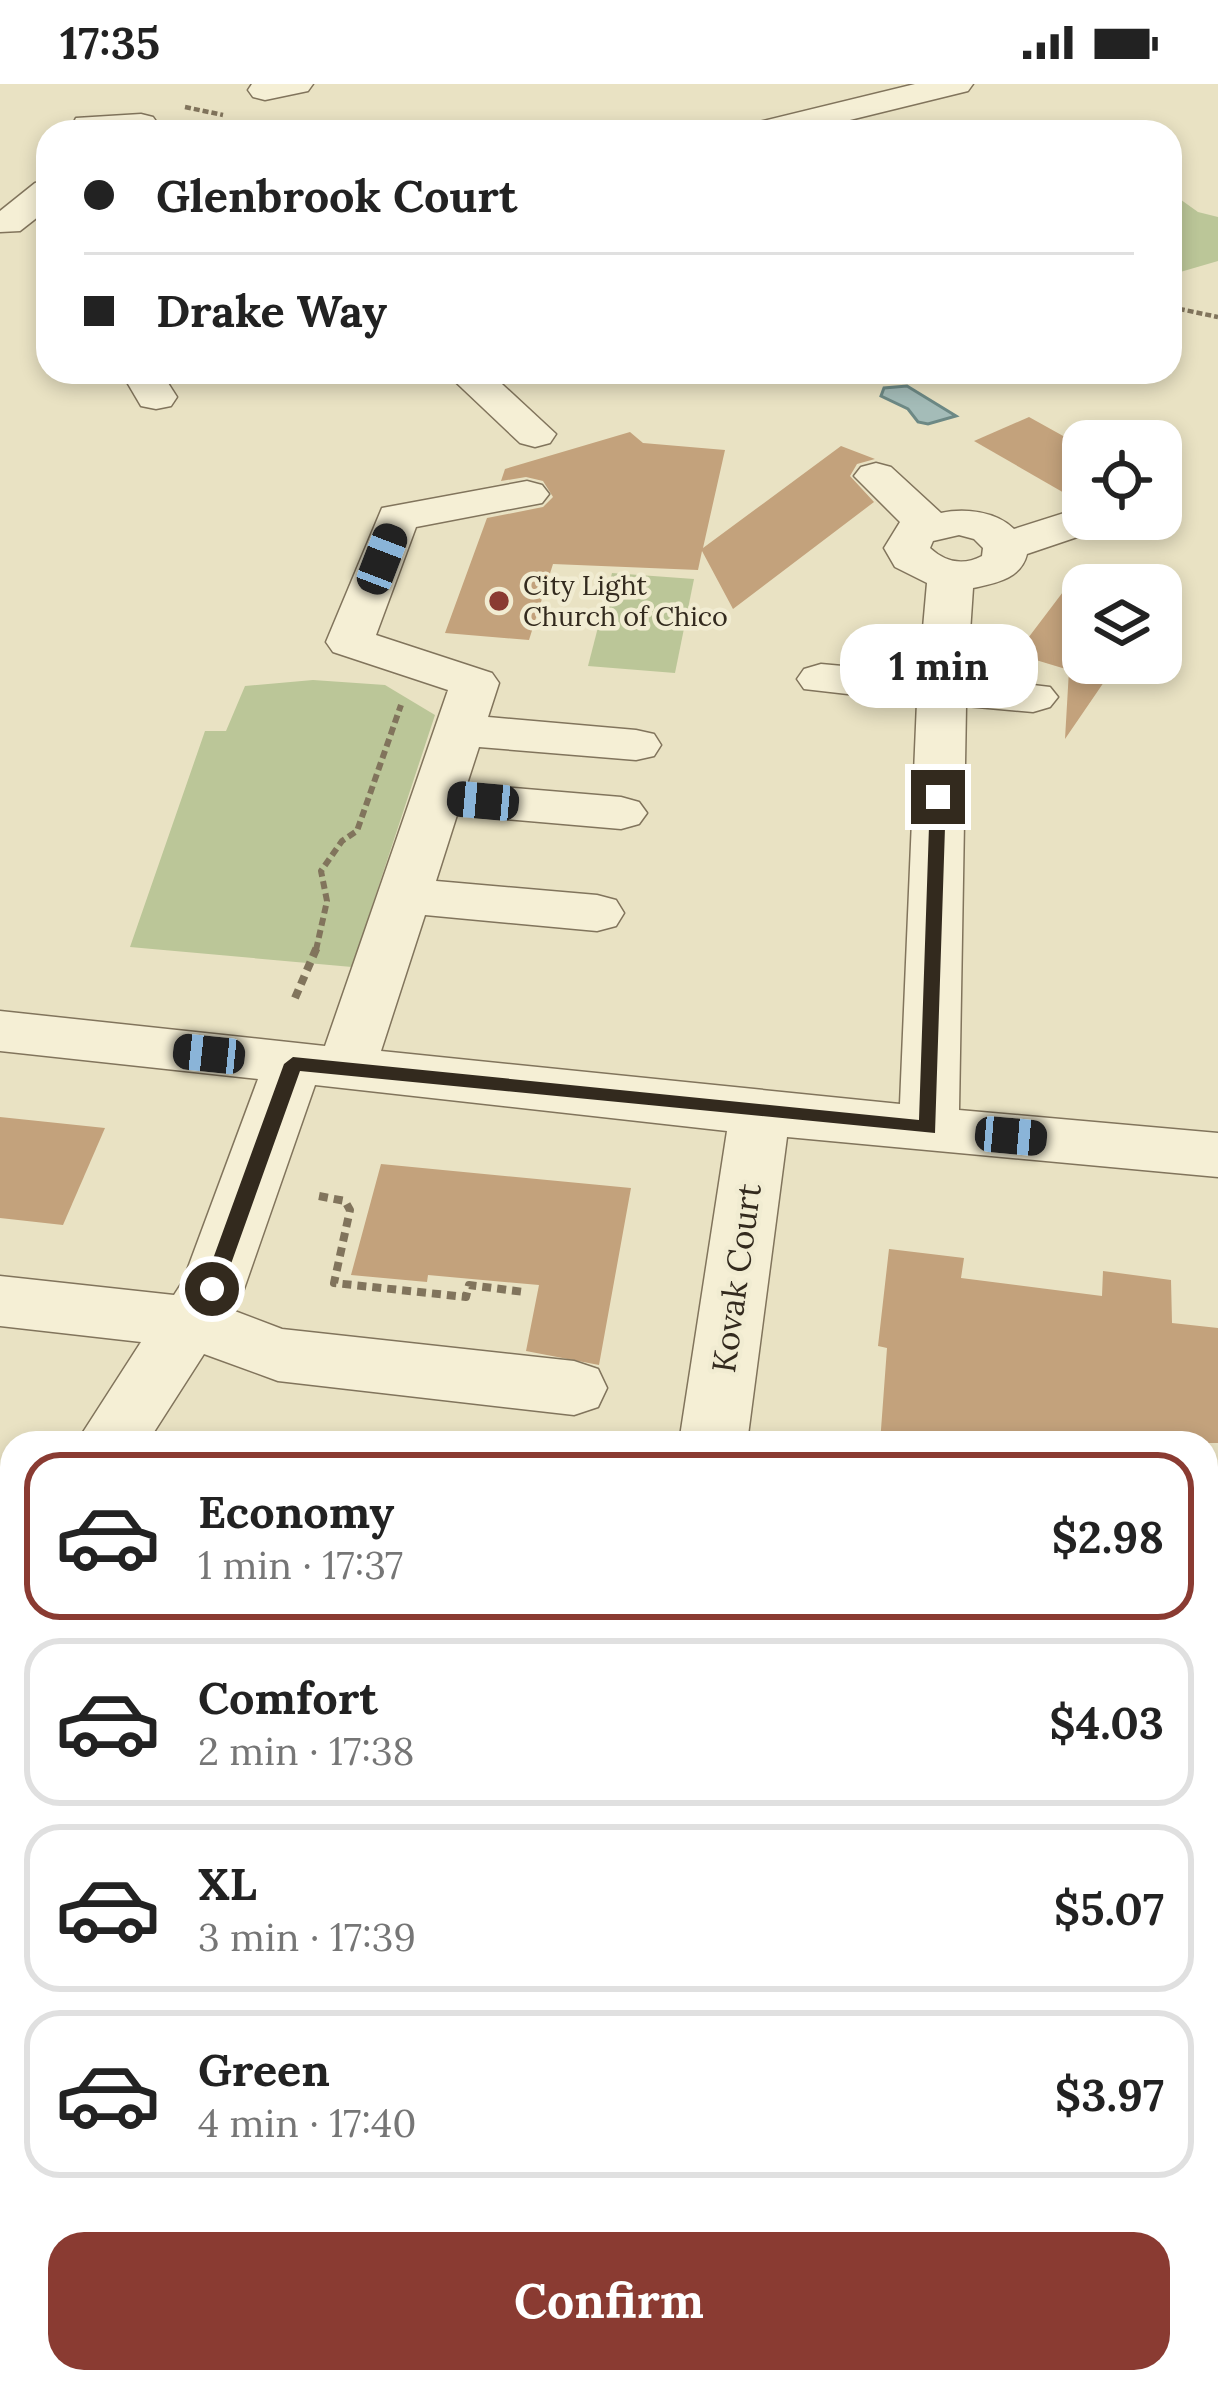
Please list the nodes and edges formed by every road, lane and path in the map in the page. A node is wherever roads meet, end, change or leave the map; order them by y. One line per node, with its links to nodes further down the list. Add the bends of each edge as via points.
1 (956, 84): 2 (street)
2 (808, 120)
3 (36, 200): 5 (street)
4 (36, 221): 5 (street)
5 (4, 223)
6 (1182, 310): 7 (path)
7 (1218, 317)
8 (479, 384): 9 (street)
9 (535, 434)
10 (875, 476): 12 (street)
11 (527, 494): 20 (street, via 398,517 350,642 475,683)
12 (928, 525): 14 (street, via 976,524); 15 (street, via 909,538 911,557)
13 (1062, 527): 14 (street)
14 (1006, 545): 15 (street, via 1004,562)
15 (950, 590): 18 (street)
16 (821, 679): 18 (street)
17 (406, 689): 26 (path, via 357,831 321,871 329,887 324,923)
18 (942, 689): 19 (street); 30 (street)
19 (1033, 697)
20 (460, 730): 21 (street); 22 (street)
21 (636, 745)
22 (436, 797): 23 (street); 24 (street)
23 (621, 813)
24 (405, 896): 25 (street); 28 (street)
25 (597, 913)
26 (295, 998)
27 (0, 1031): 28 (street)
28 (320, 1066): 29 (street); 35 (street)
29 (760, 1113): 30 (street); 38 (street, Kovak Court)
30 (928, 1128): 31 (street)
31 (1218, 1155)
32 (319, 1196): 33 (path, via 350,1210 334,1283 466,1297 469,1285)
33 (524, 1292)
34 (0, 1301): 35 (street)
35 (192, 1322): 36 (street, via 278,1355); 37 (street)
36 (574, 1388)
37 (118, 1431)
38 (715, 1431)

